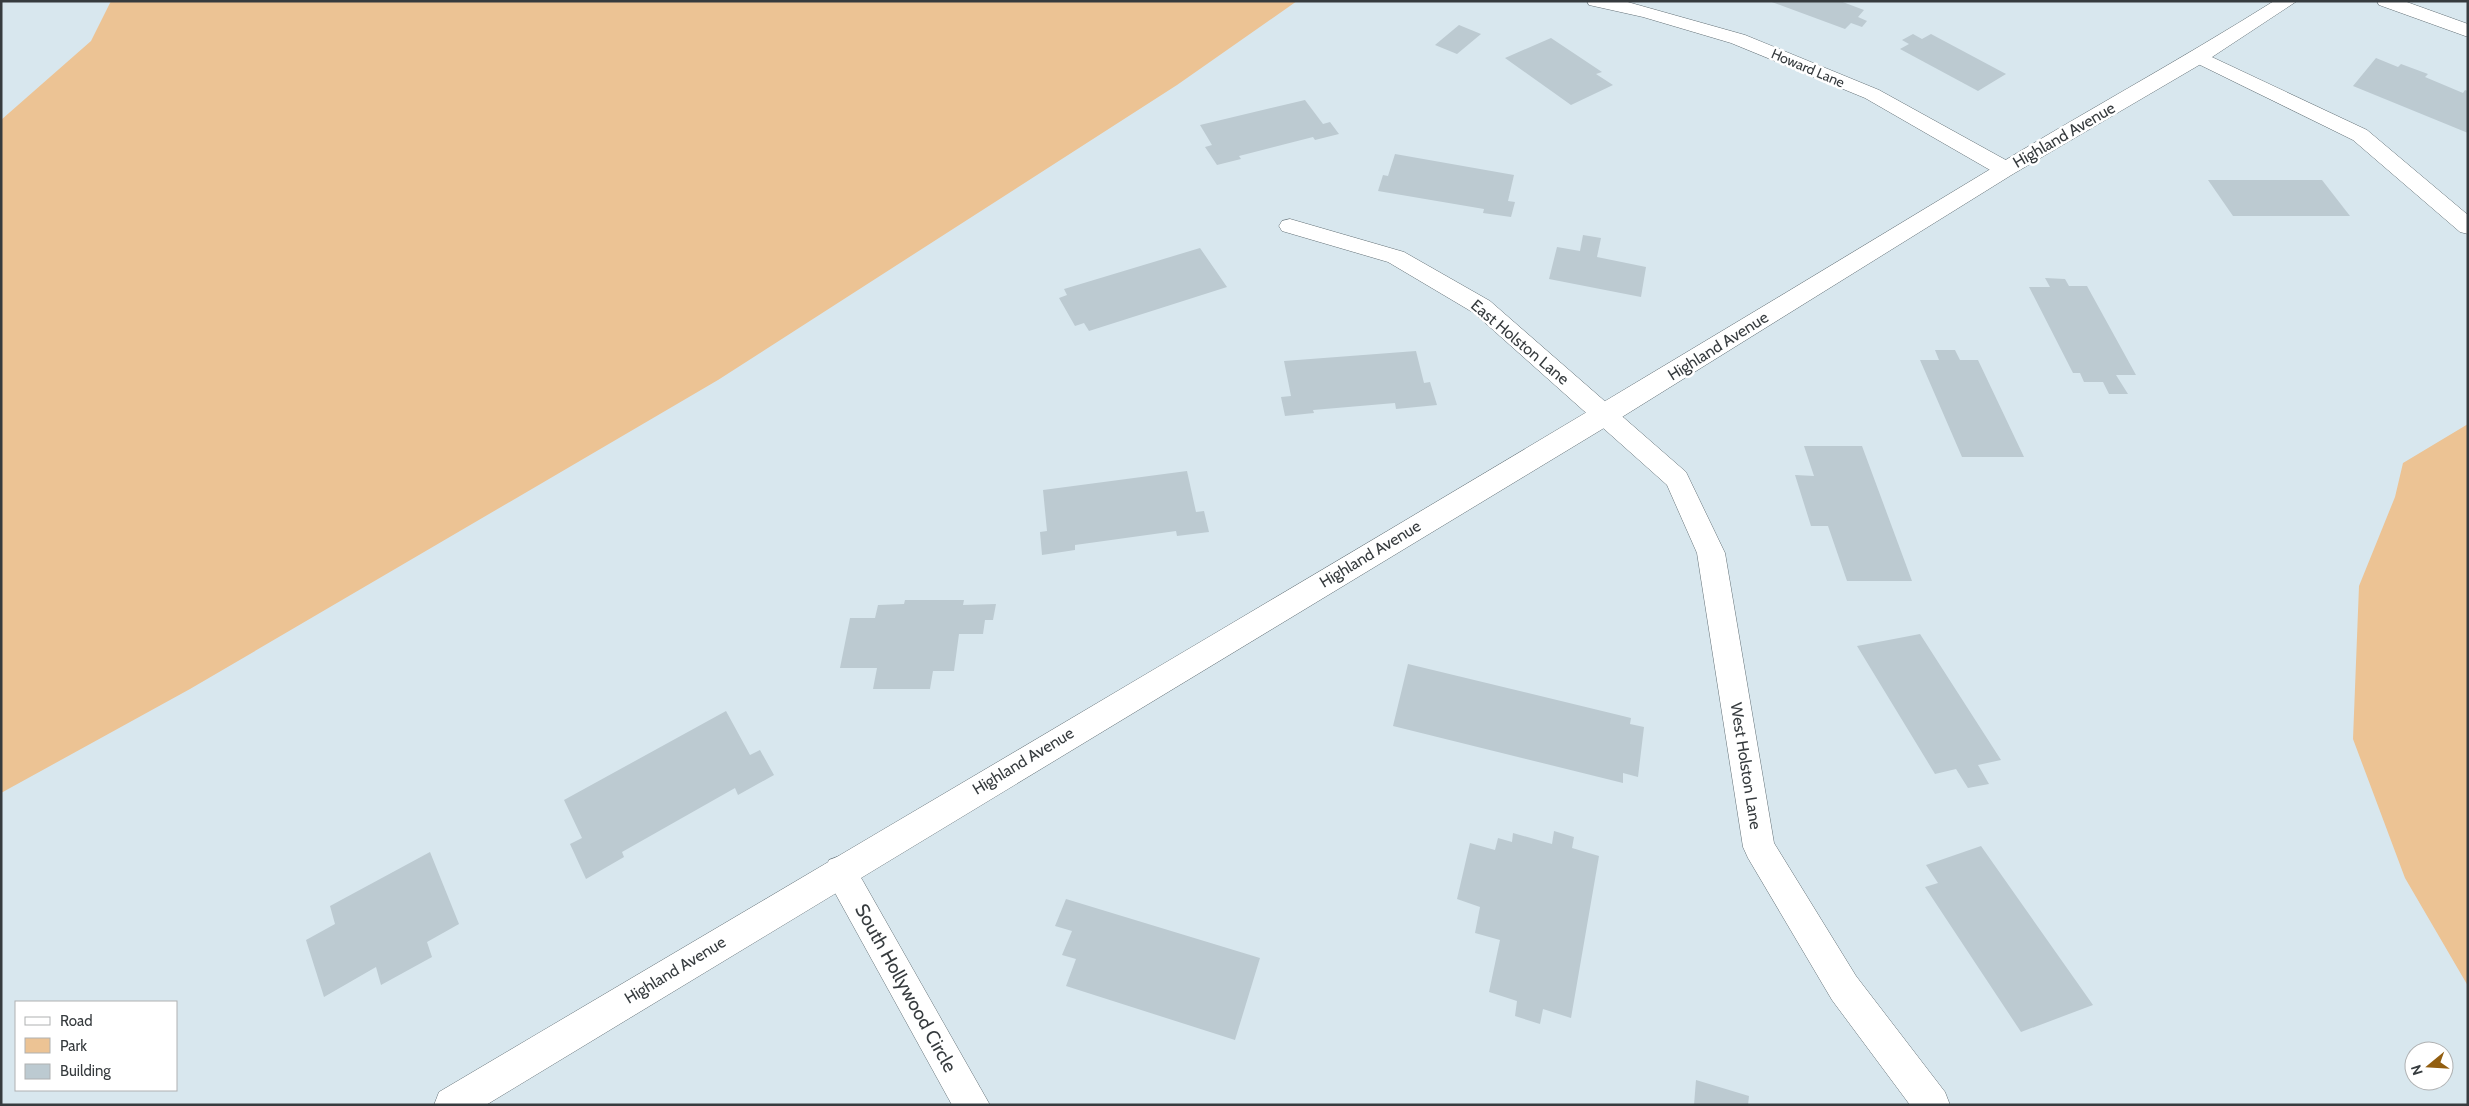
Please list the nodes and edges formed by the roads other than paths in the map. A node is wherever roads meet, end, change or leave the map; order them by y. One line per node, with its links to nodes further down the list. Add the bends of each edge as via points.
1 (1596, 1): 6 (street, Howard Lane, via 1738,38 1872,94)
2 (2288, 1): 5 (street, Highland Avenue)
3 (2386, 1): 4 (street)
4 (2468, 31)
5 (2198, 57): 6 (street, Highland Avenue); 8 (street, via 2360,135)
6 (2005, 169): 9 (street, Highland Avenue)
7 (1290, 226): 9 (street, East Holston Lane, via 1396,257 1482,307)
8 (2468, 227)
9 (1606, 415): 10 (street, Highland Avenue); 13 (street, West Holston Lane, via 1677,479 1711,554 1759,847 1844,988)
10 (840, 871): 11 (street, Highland Avenue); 12 (street, South Hollywood Circle)
11 (452, 1105)
12 (972, 1105)
13 (1932, 1105)

